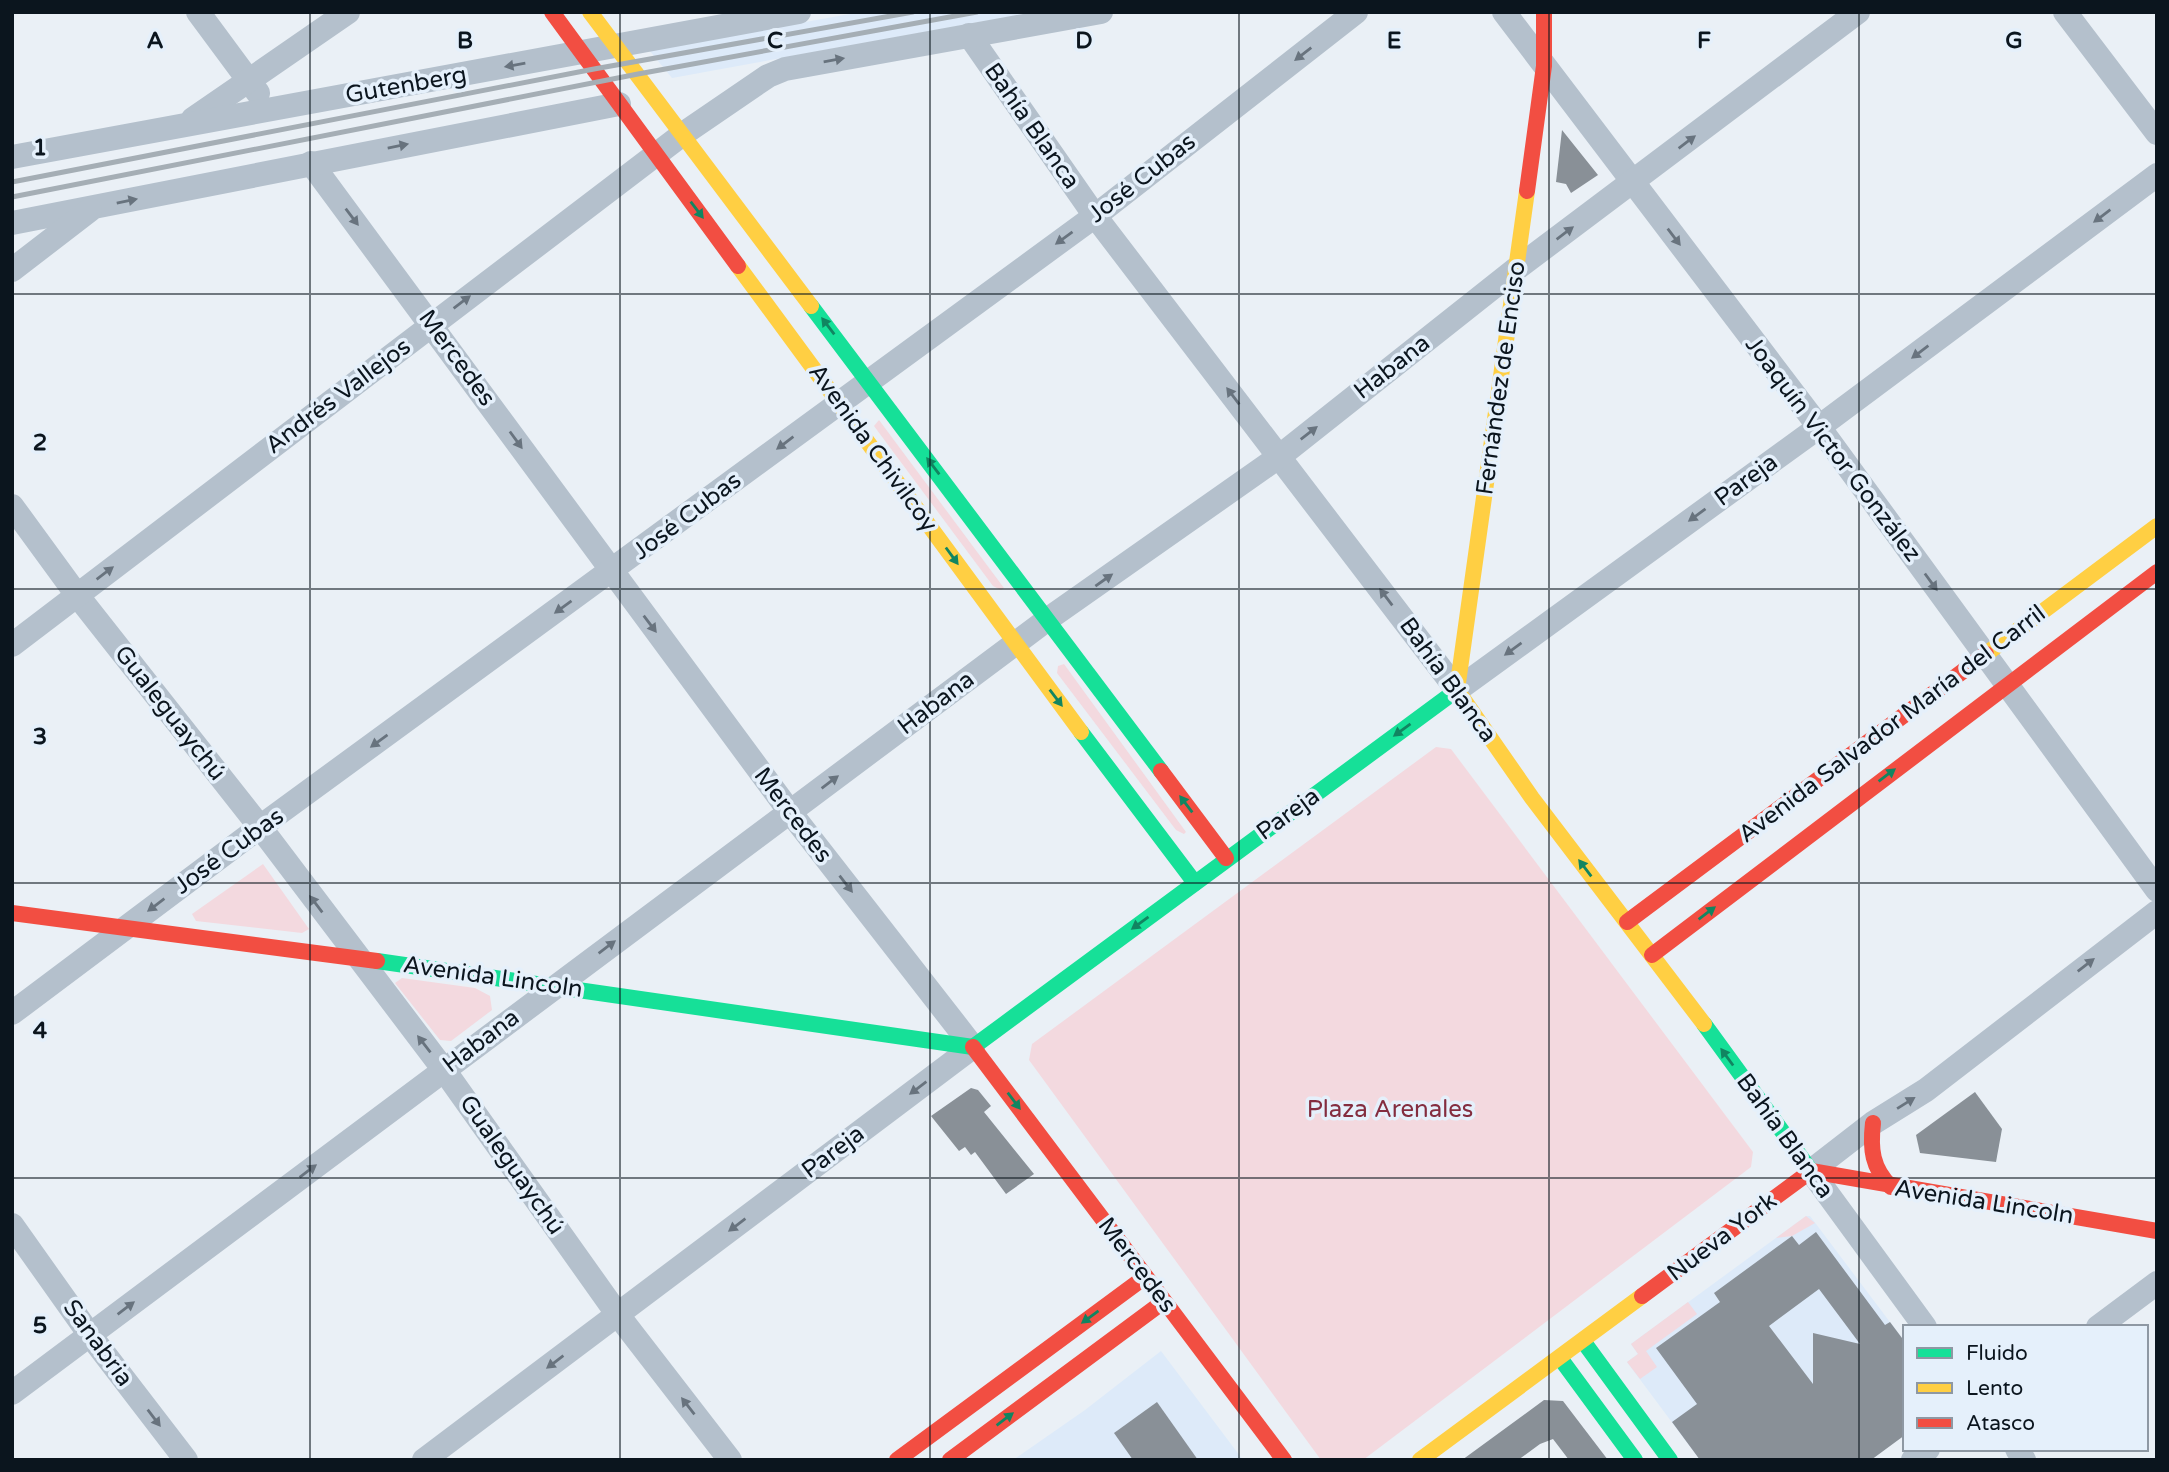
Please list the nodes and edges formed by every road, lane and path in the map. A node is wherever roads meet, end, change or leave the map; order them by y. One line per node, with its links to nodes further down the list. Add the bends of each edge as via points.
1 (198, 12): 17 (street)
2 (348, 12): 17 (street)
3 (552, 12): 15 (street, Avenida Chivilcoy)
4 (590, 12): 14 (street, Avenida Chivilcoy)
5 (799, 12): 14 (street, Gutenberg)
6 (1101, 12): 13 (street)
7 (1356, 12): 29 (street, José Cubas, one-way to 29)
8 (1504, 12): 16 (street, Joaquín Victor González)
9 (1544, 12): 16 (street, Fernández de Enciso)
10 (1559, 12): 16 (street, Fernández de Enciso)
11 (1858, 12): 27 (street, Habana, one-way to 11)
12 (2065, 12): 21 (street)
13 (969, 36): 22 (street, Andrés Vallejos, one-way to 13, via 785,69); 29 (street, Bahía Blanca)
14 (618, 46): 15 (street, Gutenberg); 22 (street, Avenida Chivilcoy)
15 (582, 53): 18 (street, Avenida Chivilcoy); 19 (street, Gutenberg, one-way to 19)
16 (1544, 66): 27 (street, Joaquín Victor González); 31 (street, Fernández de Enciso)
17 (249, 81): 19 (street); 20 (street)
18 (619, 104): 23 (street, Avenida Chivilcoy); 25 (street, one-way to 18)
19 (270, 109): 20 (street, Gutenberg)
20 (184, 125): 24 (street, Gutenberg)
21 (2157, 133)
22 (683, 134): 23 (street, Andrés Vallejos); 34 (street, Avenida Chivilcoy, one-way to 22)
23 (656, 155): 33 (street, Andrés Vallejos, one-way to 23); 35 (street, Avenida Chivilcoy, one-way to 35)
24 (12, 157)
25 (311, 163): 28 (street, one-way to 25); 33 (street, Mercedes, one-way to 33)
26 (2157, 175): 36 (street, Pareja, one-way to 36)
27 (1632, 183): 31 (street, Habana, one-way to 27); 36 (street, Joaquín Victor González, one-way to 36)
28 (93, 208): 30 (street); 32 (street)
29 (1095, 216): 34 (street, José Cubas, one-way to 34); 37 (street, Bahía Blanca, one-way to 29)
30 (12, 223)
31 (1516, 269): 37 (street, Habana, one-way to 31); 48 (street, Fernández de Enciso)
32 (12, 270)
33 (433, 324): 40 (street, Mercedes, one-way to 40); 42 (street, Andrés Vallejos, one-way to 33)
34 (869, 380): 35 (street, José Cubas); 43 (street, Avenida Chivilcoy, one-way to 34)
35 (840, 402): 40 (street, José Cubas, one-way to 40); 44 (street, Avenida Chivilcoy, one-way to 44)
36 (1819, 427): 46 (street, Joaquín Victor González, one-way to 46); 48 (street, Pareja, one-way to 48)
37 (1280, 456): 43 (street, Habana, one-way to 37); 48 (street, Bahía Blanca, one-way to 37)
38 (12, 506): 42 (street, Gualeguaychú)
39 (2157, 526): 46 (street, Avenida Salvador María del Carril)
40 (611, 572): 49 (street, Mercedes, one-way to 49); 50 (street, José Cubas, one-way to 50)
41 (2157, 572): 47 (street, Avenida Salvador María del Carril)
42 (77, 595): 45 (street, Andrés Vallejos); 50 (street, Gualeguaychú)
43 (1048, 619): 44 (street, Habana); 51 (street, Avenida Chivilcoy, one-way to 43)
44 (1015, 644): 49 (street, Habana, one-way to 44); 52 (street, Avenida Chivilcoy, one-way to 52)
45 (12, 645)
46 (1985, 656): 47 (street, Joaquín Victor González); 56 (street, Avenida Salvador María del Carril)
47 (2006, 683): 53 (street, Joaquín Victor González); 58 (street, Avenida Salvador María del Carril, one-way to 47)
48 (1457, 690): 51 (street, Pareja, one-way to 51); 56 (street, Bahía Blanca, one-way to 48, via 1532,798)
49 (790, 812): 60 (street, Habana, one-way to 49); 62 (street, Mercedes, one-way to 62)
50 (260, 827): 57 (street, José Cubas, one-way to 57); 59 (street, Gualeguaychú, one-way to 50)
51 (1226, 858): 52 (street, Pareja)
52 (1195, 883): 62 (street, Pareja, one-way to 62)
53 (2157, 890)
54 (2157, 912): 64 (street, Nueva York, one-way to 54, via 1926,1090)
55 (12, 913): 57 (street, Avenida Lincoln)
56 (1628, 922): 58 (street, Bahía Blanca)
57 (124, 928): 59 (street, Avenida Lincoln); 61 (street, José Cubas)
58 (1652, 955): 65 (street, Bahía Blanca, one-way to 58)
59 (357, 958): 60 (street, Avenida Lincoln); 63 (street, Gualeguaychú, one-way to 59)
60 (556, 985): 62 (street, Avenida Lincoln); 63 (street, Habana)
61 (12, 1013)
62 (973, 1047): 69 (street, Mercedes, one-way to 69); 72 (street, Pareja, one-way to 72)
63 (444, 1069): 72 (street, Gualeguaychú); 75 (street, Habana, one-way to 63)
64 (1873, 1123): 65 (street, Nueva York); 66 (street, via 1871,1158)
65 (1811, 1171): 66 (street, Avenida Lincoln); 73 (street, Bahía Blanca); 76 (street, Nueva York)
66 (1891, 1187): 68 (street, Avenida Lincoln)
67 (12, 1225): 75 (street, Sanabria)
68 (2157, 1231)
69 (1144, 1277): 71 (street, Mercedes); 82 (street, one-way to 82)
70 (2157, 1283): 74 (street)
71 (1163, 1302): 83 (street, one-way to 71); 84 (street, Mercedes)
72 (618, 1315): 80 (street, Pareja, one-way to 80); 81 (street, Gualeguaychú, one-way to 72)
73 (1924, 1325)
74 (2101, 1325)
75 (90, 1335): 78 (street, Habana); 79 (street, Sanabria, one-way to 79)
76 (1583, 1341): 77 (street, Nueva York); 87 (street)
77 (1560, 1358): 85 (street, Nueva York); 86 (street)
78 (12, 1393)
79 (186, 1460)
80 (424, 1460)
81 (730, 1460)
82 (897, 1460)
83 (950, 1460)
84 (1284, 1460)
85 (1420, 1460)
86 (1635, 1460)
87 (1670, 1460)

